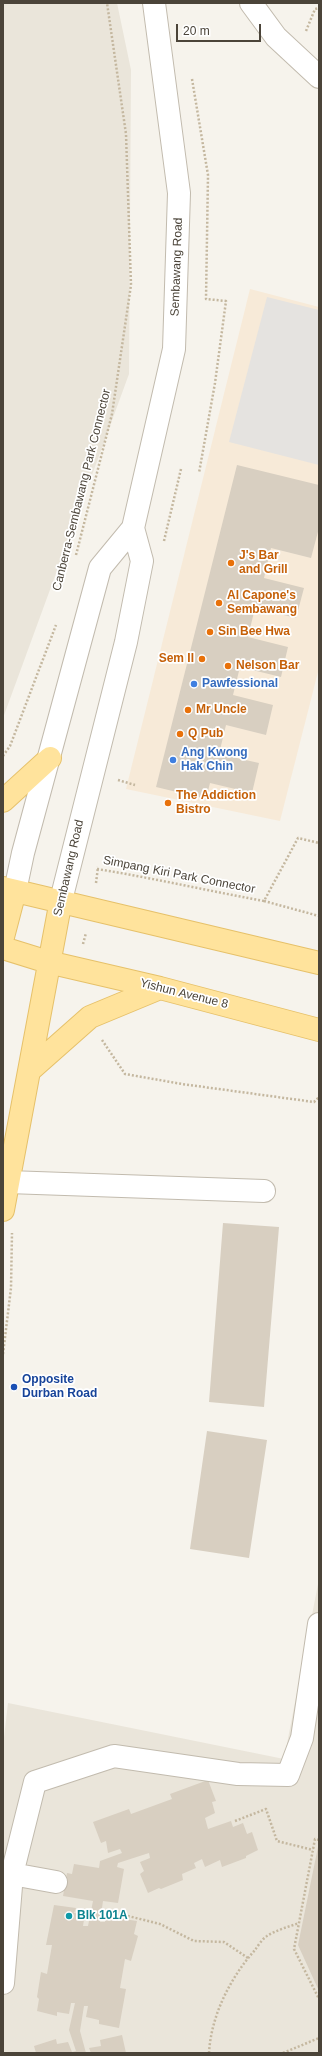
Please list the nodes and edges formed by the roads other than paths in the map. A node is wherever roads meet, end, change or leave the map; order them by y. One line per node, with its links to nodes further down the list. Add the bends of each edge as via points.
1 (154, 3): 4 (street, Sembawang Road, via 179,193 174,349)
2 (251, 3): 3 (street, via 276,37)
3 (319, 77)
4 (133, 528): 5 (street, Sembawang Road, via 100,568); 8 (street, Sembawang Road, via 142,561 126,642)
5 (50, 758): 6 (main road); 7 (street, Sembawang Road, via 23,852)
6 (3, 801)
7 (9, 889): 8 (main road); 9 (main road, Sembawang Road)
8 (61, 900): 11 (main road, Sembawang Road); 12 (main road)
9 (3, 937)
10 (3, 948): 11 (main road, Yishun Avenue 8)
11 (48, 962): 13 (main road, Yishun Avenue 8); 15 (main road, Sembawang Road)
12 (319, 963)
13 (160, 988): 14 (main road, Yishun Avenue 8); 15 (main road, via 90,1017)
14 (319, 1030)
15 (29, 1071): 16 (main road, Sembawang Road)
16 (8, 1182): 17 (street); 18 (main road, Sembawang Road)
17 (264, 1191)
18 (3, 1210)
19 (319, 1624): 20 (street, via 302,1738 288,1775 238,1774 114,1756 35,1782)
20 (12, 1874): 21 (street); 22 (street)
21 (56, 1882)
22 (3, 1983)

